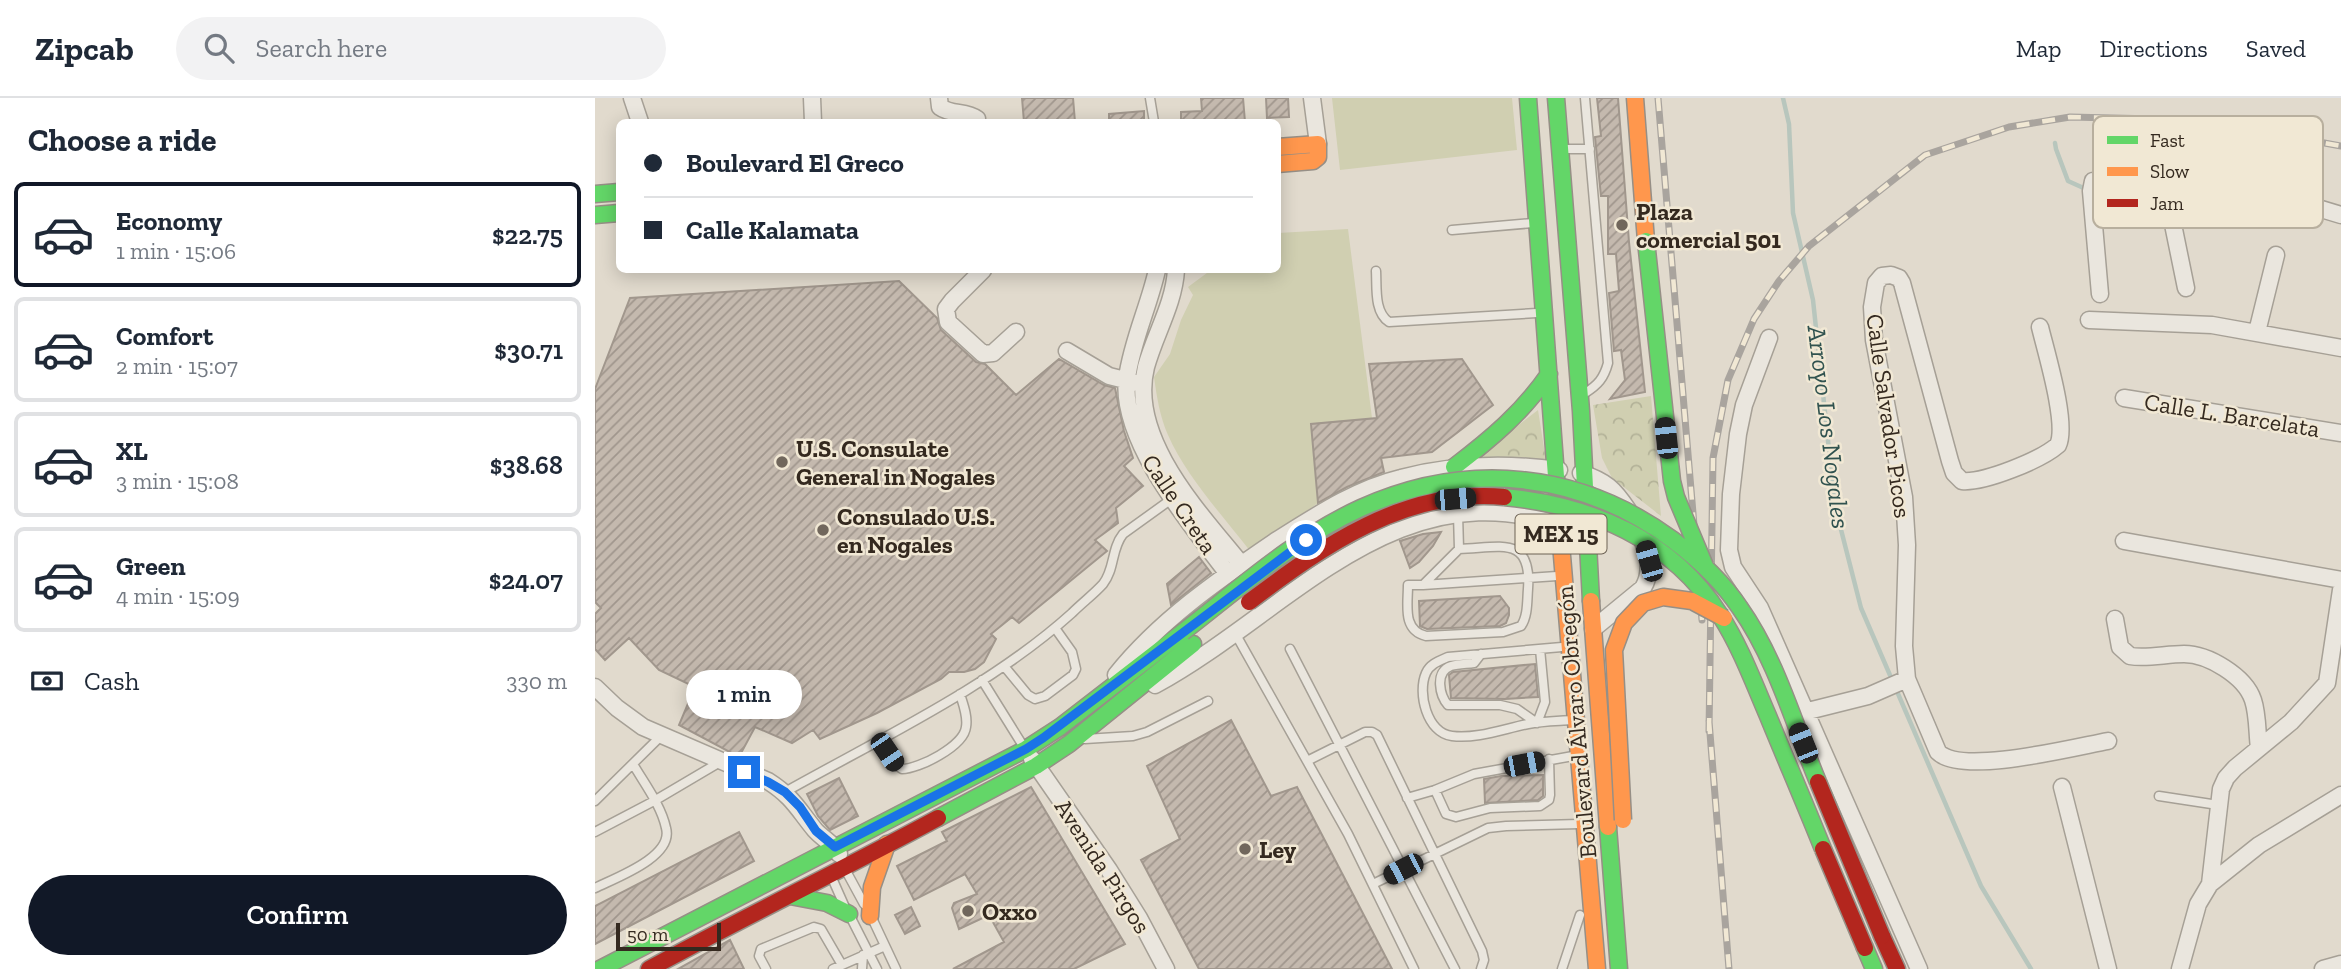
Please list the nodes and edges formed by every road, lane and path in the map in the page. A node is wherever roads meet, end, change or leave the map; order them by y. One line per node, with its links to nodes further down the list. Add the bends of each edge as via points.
1 (632, 98): 10 (street)
2 (812, 98): 11 (street)
3 (939, 98): 12 (street, via 940,107 947,111)
4 (1150, 98): 13 (lane)
5 (1313, 98): 14 (street)
6 (1528, 98): 27 (main road, Boulevard Álvaro Obregón / MEX 15)
7 (1556, 98): 16 (main road, Boulevard Álvaro Obregón / MEX 15)
8 (1585, 98): 17 (lane)
9 (1635, 98): 61 (main road, bridge, via 1672,481)
10 (639, 119)
11 (813, 119)
12 (977, 119)
13 (1154, 119)
14 (1318, 144): 15 (main road); 18 (main road, via 1317,160)
15 (1281, 148)
16 (1560, 149): 17 (lane); 48 (main road, Boulevard Álvaro Obregón / MEX 15)
17 (1590, 149): 48 (lane, via 1608,363 1600,382)
18 (1281, 164)
19 (2093, 181): 24 (street)
20 (616, 192): 21 (main road)
21 (595, 194)
22 (2323, 210): 26 (street)
23 (616, 212): 25 (main road)
24 (2093, 214)
25 (595, 215)
26 (2341, 215)
27 (1538, 223): 30 (lane); 38 (main road, Boulevard Álvaro Obregón / MEX 15)
28 (2094, 228): 37 (street)
29 (2174, 228): 36 (street)
30 (1452, 230)
31 (2276, 255): 42 (street)
32 (1376, 271): 38 (lane, via 1379,308 1389,322)
33 (980, 273): 41 (street, via 946,309 948,321 983,354 993,353)
34 (1156, 273): 47 (street, Calle Creta, via 1131,360)
35 (1176, 273): 47 (street, Calle Creta, via 1171,300)
36 (2186, 288)
37 (2100, 294)
38 (1544, 312): 46 (main road, Boulevard Álvaro Obregón / MEX 15)
39 (2089, 320): 42 (street, via 2212,325)
40 (2040, 327): 81 (street, Calle Salvador Picos, via 2060,416 2058,445 2030,462 1962,481 1950,461 1902,283 1891,275 1875,283 1874,340 1905,509)
41 (1016, 331)
42 (2257, 332): 44 (street)
43 (1769, 338): 89 (street, via 1738,435 1729,550 1733,567 1760,608)
44 (2341, 348)
45 (1067, 351): 47 (street, via 1109,376)
46 (1549, 374): 51 (main road, via 1511,423); 52 (main road, Boulevard Álvaro Obregón / MEX 15)
47 (1135, 382): 54 (street, Calle Creta, via 1131,412 1139,440 1154,471)
48 (1579, 396): 53 (main road, Boulevard Álvaro Obregón / MEX 15)
49 (2124, 398): 50 (street, Calle L. Barcelata)
50 (2341, 433)
51 (1454, 467): 52 (street); 60 (street, via 1363,491)
52 (1556, 469): 53 (street); 56 (main road, Boulevard Álvaro Obregón / MEX 15)
53 (1584, 474): 57 (main road, Boulevard Álvaro Obregón / MEX 15); 73 (street, via 1615,491 1633,519 1649,561 1643,588)
54 (1178, 494): 60 (street, Calle Creta); 62 (street, Calle Creta); 71 (lane, via 1123,534 1103,584)
55 (1458, 514): 56 (street, via 1512,514); 59 (lane); 74 (street, via 1415,522 1358,548)
56 (1560, 525): 57 (street); 63 (main road, Boulevard Álvaro Obregón / MEX 15)
57 (1586, 534): 73 (main road, Boulevard Álvaro Obregón / MEX 15)
58 (2124, 541): 65 (street)
59 (1459, 549): 64 (lane, via 1517,550 1526,559); 66 (lane)
60 (1241, 564): 62 (street)
61 (1705, 566): 75 (main road, bridge, via 1632,514 1584,493 1534,481 1447,483 1396,495 1337,520 1286,554); 149 (main road, bridge, via 1758,639)
62 (1227, 574): 86 (street, via 1147,640)
63 (1564, 576): 64 (lane); 76 (main road, Boulevard Álvaro Obregón / MEX 15)
64 (1528, 578): 66 (lane); 66 (lane, via 1524,623 1503,632 1416,634 1408,615 1408,585)
65 (2341, 580)
66 (1423, 585)
67 (2341, 590): 83 (street)
68 (1234, 613): 69 (main road, bridge, via 1308,559 1373,521 1415,505 1496,495 1529,497 1617,526 1658,549 1688,574)
69 (1724, 618): 134 (main road, bridge, via 1692,601 1663,597 1643,603 1624,623 1614,650 1628,915); 148 (main road, bridge)
70 (2115, 619): 97 (street, via 2120,647 2130,656 2199,656 2239,680 2253,698)
71 (1055, 628): 80 (lane); 80 (lane, via 1075,658 1076,668 1045,696 1035,699 1028,695)
72 (1213, 628): 75 (main road)
73 (1593, 629): 134 (main road, Boulevard Álvaro Obregón / MEX 15)
74 (1235, 634): 88 (street); 101 (lane)
75 (1188, 638): 86 (main road); 88 (main road)
76 (1569, 646): 78 (lane); 90 (main road, Boulevard Álvaro Obregón / MEX 15)
77 (1290, 649): 96 (lane)
78 (1540, 649): 79 (lane); 91 (lane, via 1545,702)
79 (1481, 654): 91 (lane, via 1474,663 1451,666 1443,674 1442,698 1448,705 1517,709); 91 (lane, via 1448,657 1426,671 1423,684 1431,723 1451,736)
80 (1004, 666): 82 (lane)
81 (1907, 679): 89 (street, via 1868,696); 95 (street, via 1944,759 2001,761)
82 (982, 680): 85 (lane); 98 (lane)
83 (2334, 684): 97 (street)
84 (595, 687): 92 (street, via 617,708)
85 (960, 694): 93 (lane); 93 (lane, via 966,718 964,736 919,766 902,769 896,765)
86 (1097, 699): 98 (main road)
87 (1208, 701): 94 (lane, via 1133,736)
88 (1116, 706): 94 (main road)
89 (1804, 712): 150 (street)
90 (1577, 720): 91 (lane); 99 (main road, Boulevard Álvaro Obregón / MEX 15)
91 (1537, 723)
92 (661, 736): 102 (street); 103 (lane)
93 (879, 739): 107 (lane)
94 (1075, 739): 104 (main road)
95 (2108, 741)
96 (1338, 744): 101 (lane); 110 (lane, via 1365,732 1375,733); 121 (lane)
97 (2259, 748): 113 (street, via 2226,778)
98 (1026, 749): 104 (street, Avenida Pirgos); 118 (main road)
99 (1580, 755): 100 (lane); 114 (main road, Boulevard Álvaro Obregón / MEX 15)
100 (1549, 759): 106 (lane, via 1474,774); 106 (lane, via 1551,795 1540,806 1490,808 1456,817 1446,814)
101 (1307, 761): 123 (lane)
102 (720, 762): 107 (street); 111 (lane)
103 (633, 764): 111 (lane); 112 (lane)
104 (1036, 766): 117 (main road); 142 (street, Avenida Pirgos, via 1109,870)
105 (2062, 787): 151 (street)
106 (1435, 790): 110 (lane)
107 (785, 792): 115 (street)
108 (2159, 796): 113 (lane)
109 (2341, 796): 124 (street, via 2259,845)
110 (1407, 797): 119 (lane)
111 (654, 801): 116 (lane); 126 (lane, via 667,828 661,849)
112 (595, 802)
113 (2218, 805): 124 (street)
114 (1585, 824): 119 (lane, via 1488,828); 125 (main road, Boulevard Álvaro Obregón / MEX 15)
115 (816, 831): 118 (street); 120 (street)
116 (595, 832)
117 (887, 844): 122 (main road); 129 (main road, via 873,887)
118 (835, 847): 120 (main road); 122 (street)
119 (1434, 853): 121 (lane); 145 (lane, via 1482,951)
120 (820, 855): 122 (street); 135 (main road)
121 (1403, 869): 123 (lane); 144 (lane)
122 (838, 872): 127 (main road); 128 (lane); 129 (lane)
123 (1373, 884): 143 (lane)
124 (2210, 884): 152 (street, via 2198,904)
125 (1590, 885): 146 (lane); 147 (main road, Boulevard Álvaro Obregón / MEX 15)
126 (595, 888)
127 (790, 896): 128 (main road, via 821,901); 136 (main road)
128 (849, 914): 131 (lane)
129 (870, 916): 130 (lane)
130 (885, 946): 131 (lane); 141 (lane)
131 (866, 953): 133 (lane); 139 (lane); 140 (lane)
132 (2341, 964): 153 (street)
133 (842, 965): 137 (lane, via 821,929 814,927 761,950 759,957); 138 (lane)
134 (1619, 965)
135 (600, 969)
136 (649, 969)
137 (766, 969)
138 (833, 969)
139 (862, 969)
140 (877, 969)
141 (896, 969)
142 (1166, 969)
143 (1414, 969)
144 (1455, 969)
145 (1481, 969)
146 (1562, 969)
147 (1597, 969)
148 (1874, 969)
149 (1897, 969)
150 (1919, 969)
151 (2108, 969)
152 (2180, 969)
153 (2323, 969)

